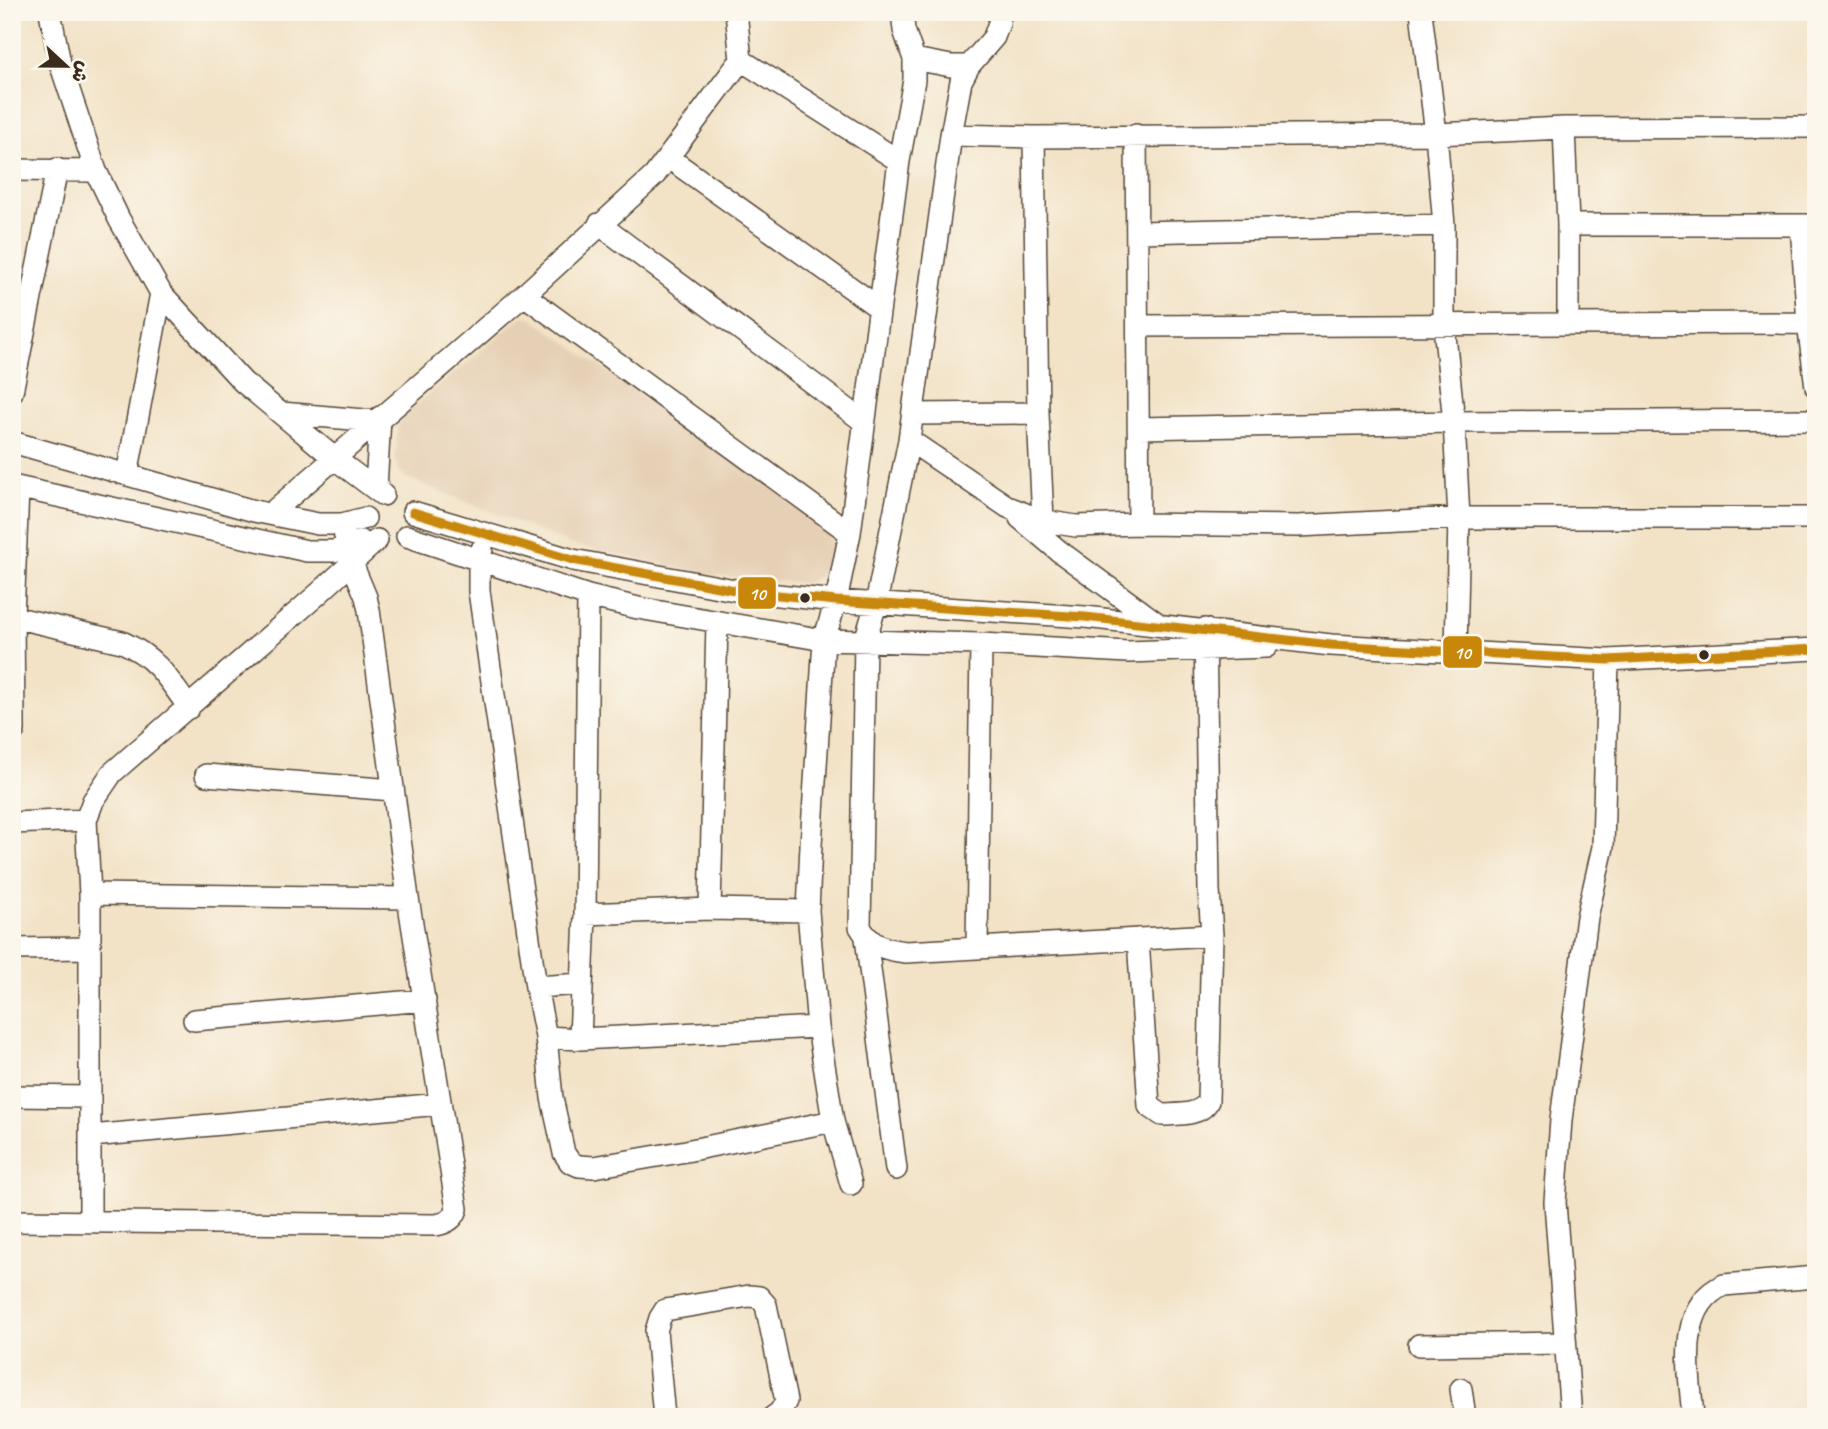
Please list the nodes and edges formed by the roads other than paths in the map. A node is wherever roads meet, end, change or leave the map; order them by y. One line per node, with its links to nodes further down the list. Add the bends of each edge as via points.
1 (50, 12): 19 (street, via 60,63)
2 (736, 12): 7 (street)
3 (902, 12): 6 (street)
4 (1000, 12): 8 (street, via 994,37)
5 (1421, 12): 11 (street)
6 (914, 59): 8 (street); 16 (street, via 915,80)
7 (741, 60): 15 (street); 16 (street)
8 (969, 66): 12 (street, via 961,80)
9 (1816, 127): 10 (street)
10 (1564, 128): 11 (street); 22 (street)
11 (1436, 134): 13 (street); 21 (street)
12 (951, 135): 14 (street); 36 (street)
13 (1136, 135): 14 (street); 24 (street)
14 (1034, 137): 35 (street)
15 (669, 158): 20 (street); 27 (street)
16 (899, 161): 27 (street)
17 (57, 169): 18 (street); 19 (street); 33 (street)
18 (12, 170)
19 (96, 171): 25 (street)
20 (599, 224): 26 (street); 38 (street)
21 (1444, 225): 24 (street); 31 (street)
22 (1568, 225): 23 (street); 28 (street)
23 (1808, 225): 29 (street)
24 (1138, 232): 30 (street)
25 (161, 293): 34 (street, via 243,382); 45 (street)
26 (524, 295): 37 (street); 56 (street)
27 (879, 308): 38 (street)
28 (1568, 323): 29 (street); 31 (street)
29 (1808, 323): 32 (street)
30 (1138, 326): 31 (street); 41 (street)
31 (1444, 326): 40 (street)
32 (1816, 387)
33 (12, 392)
34 (281, 413): 37 (street); 44 (street)
35 (1038, 413): 36 (street); 53 (street)
36 (913, 414): 42 (street)
37 (378, 419): 44 (street); 50 (street)
38 (863, 421): 56 (street)
39 (1816, 421): 40 (street)
40 (1454, 422): 41 (street); 51 (street)
41 (1139, 428): 55 (street)
42 (909, 440): 47 (street); 63 (street)
43 (12, 442): 45 (street)
44 (337, 460): 49 (street); 50 (street)
45 (127, 475): 49 (street)
46 (15, 487): 59 (street, via 307,551); 64 (street)
47 (1008, 507): 53 (street); 66 (street, via 1059,551)
48 (413, 512): 50 (street, via 402,497); 57 (street); 58 (street)
49 (270, 514): 54 (street)
50 (374, 514): 54 (street); 58 (street, via 389,543); 59 (street)
51 (1460, 518): 52 (street); 55 (street, via 1298,526); 72 (street)
52 (1816, 518)
53 (1043, 521): 55 (street, via 1096,527)
54 (342, 524): 59 (street)
55 (1139, 524)
56 (850, 533): 62 (street)
57 (485, 535): 60 (street); 62 (street, via 660,578)
58 (407, 536): 60 (street)
59 (350, 554): 74 (street, via 318,594); 77 (street, via 366,597)
60 (479, 561): 61 (street); 92 (street, via 479,591)
61 (588, 596): 65 (street); 84 (street)
62 (836, 601): 63 (street); 67 (street)
63 (876, 604): 66 (street); 69 (street)
64 (13, 617): 74 (street, via 137,649 162,669); 75 (street)
65 (717, 623): 67 (street); 82 (street)
66 (1159, 624): 68 (street)
67 (824, 640): 69 (street); 83 (street)
68 (1205, 640): 70 (street, via 1128,652); 72 (street); 85 (street)
69 (865, 641): 70 (street); 86 (street, via 860,927)
70 (981, 644): 88 (street)
71 (1816, 649): 73 (street)
72 (1456, 652): 73 (street)
73 (1608, 660): 108 (street, via 1603,847 1587,917 1555,1202)
74 (189, 708): 78 (street, via 112,773)
75 (14, 730)
76 (206, 775): 77 (street)
77 (393, 790): 81 (street)
78 (86, 820): 79 (street); 80 (street)
79 (12, 823)
80 (90, 894): 81 (street); 89 (street)
81 (408, 898): 93 (street)
82 (710, 909): 83 (street); 84 (street)
83 (808, 911): 95 (street)
84 (584, 914): 91 (street)
85 (1212, 935): 87 (street); 87 (street, via 1208,1101 1199,1111 1162,1115 1149,1106)
86 (866, 938): 88 (street, via 891,951); 103 (street)
87 (1138, 939): 88 (street)
88 (977, 947)
89 (90, 948): 90 (street); 99 (street)
90 (12, 950)
91 (582, 984): 92 (street); 97 (street)
92 (536, 987): 96 (street)
93 (425, 1000): 94 (street); 100 (street)
94 (194, 1020)
95 (818, 1027): 97 (street); 101 (street)
96 (546, 1037): 97 (street); 101 (street, via 564,1153 579,1166 686,1151)
97 (580, 1039)
98 (12, 1096): 99 (street)
99 (90, 1097): 102 (street)
100 (440, 1104): 102 (street); 106 (street, via 457,1209 444,1224)
101 (833, 1121): 104 (street)
102 (91, 1136): 106 (street)
103 (896, 1169)
104 (851, 1184)
105 (12, 1221): 106 (street)
106 (90, 1221)
107 (1816, 1277): 115 (street, via 1724,1284 1713,1290 1693,1318 1689,1349)
108 (1565, 1343): 109 (street); 114 (street)
109 (1419, 1345)
110 (1461, 1389): 113 (street)
111 (664, 1417): 112 (street, via 656,1331 665,1310 749,1296 759,1297 765,1305 786,1401)
112 (774, 1417)
113 (1465, 1417)
114 (1571, 1417)
115 (1693, 1417)

